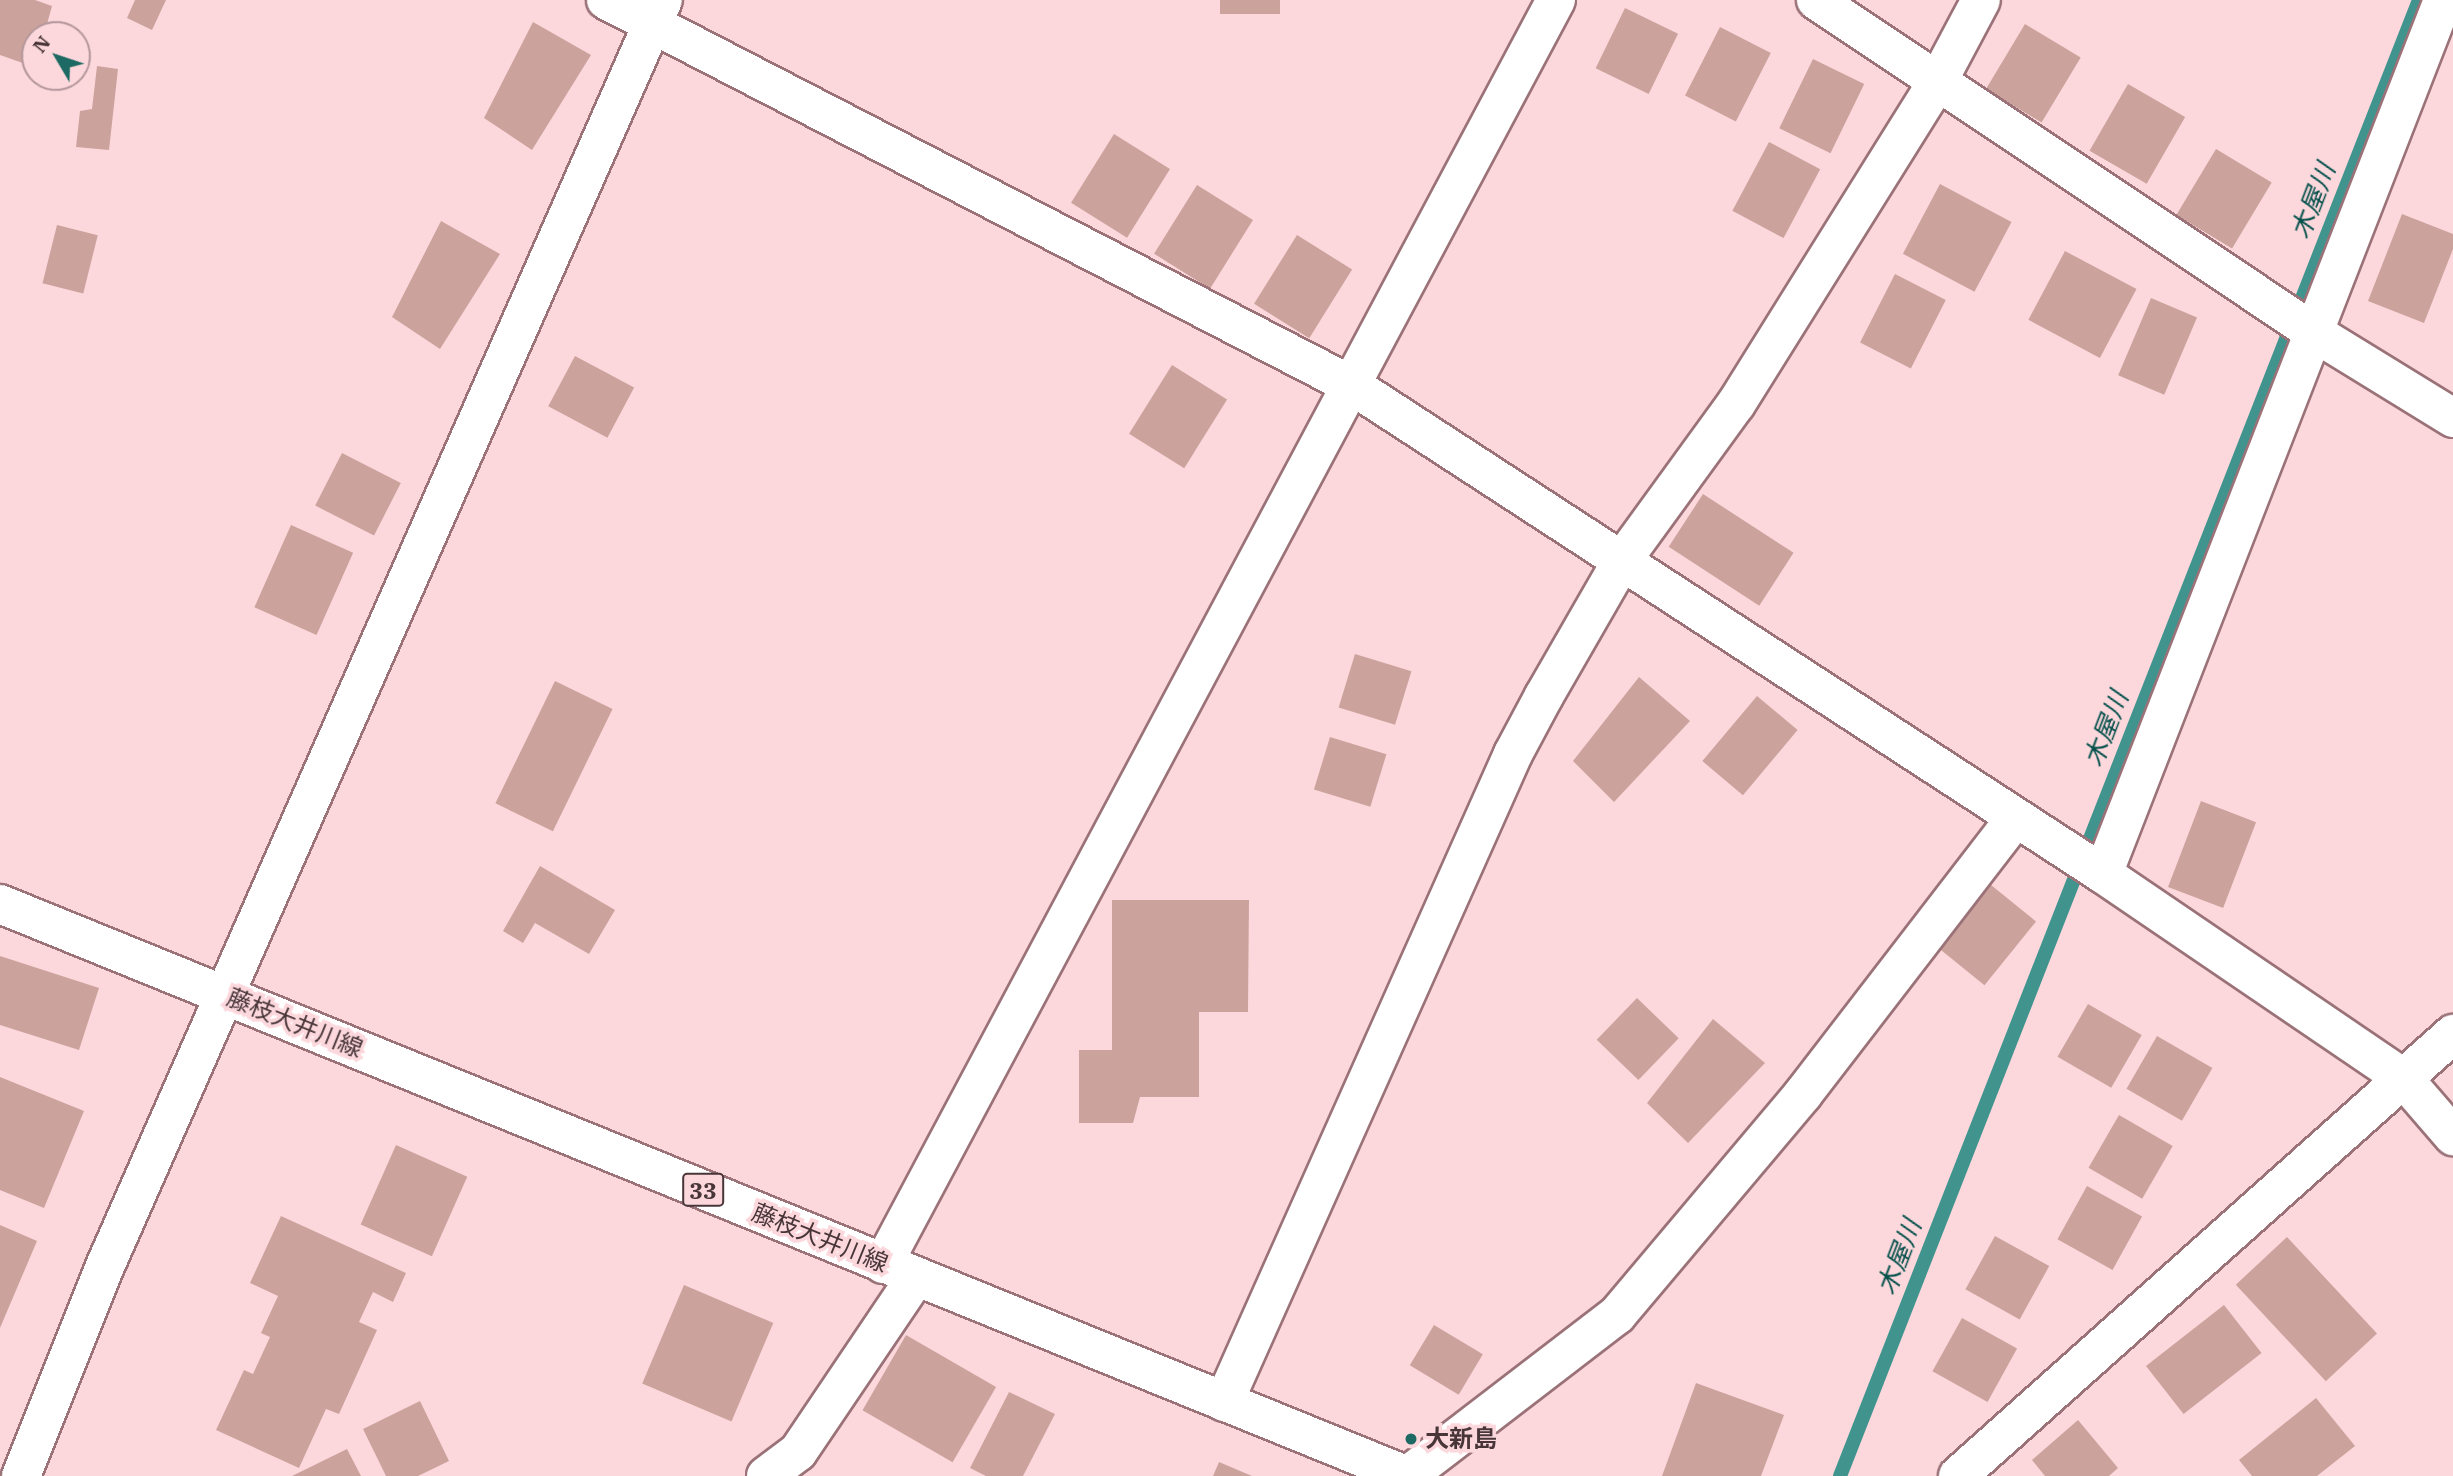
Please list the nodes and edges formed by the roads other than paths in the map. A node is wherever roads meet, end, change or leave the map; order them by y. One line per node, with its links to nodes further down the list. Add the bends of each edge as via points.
1 (606, 0): 6 (street)
2 (1556, 0): 9 (street)
3 (1816, 0): 7 (street)
4 (1981, 0): 7 (street)
5 (2444, 0): 8 (street)
6 (657, 12): 9 (street); 15 (street)
7 (1939, 79): 8 (street); 11 (street, via 1736,404)
8 (2298, 322): 10 (street); 13 (street)
9 (1353, 386): 11 (street); 19 (street)
10 (2453, 418)
11 (1621, 562): 12 (street); 20 (street, via 1513,754)
12 (2013, 821): 13 (street); 23 (street, via 1803,1094 1616,1315)
13 (2085, 864): 17 (street)
14 (0, 904): 15 (street, 藤枝大井川線 / 33)
15 (228, 995): 19 (street, 藤枝大井川線 / 33); 21 (street, via 106,1264)
16 (2453, 1034): 17 (street)
17 (2403, 1078): 18 (street); 24 (street)
18 (2453, 1136)
19 (900, 1271): 20 (street, 藤枝大井川線 / 33); 22 (street, via 798,1452)
20 (1224, 1402): 23 (street, 藤枝大井川線 / 33)
21 (21, 1476)
22 (766, 1476)
23 (1407, 1476)
24 (1958, 1476)

